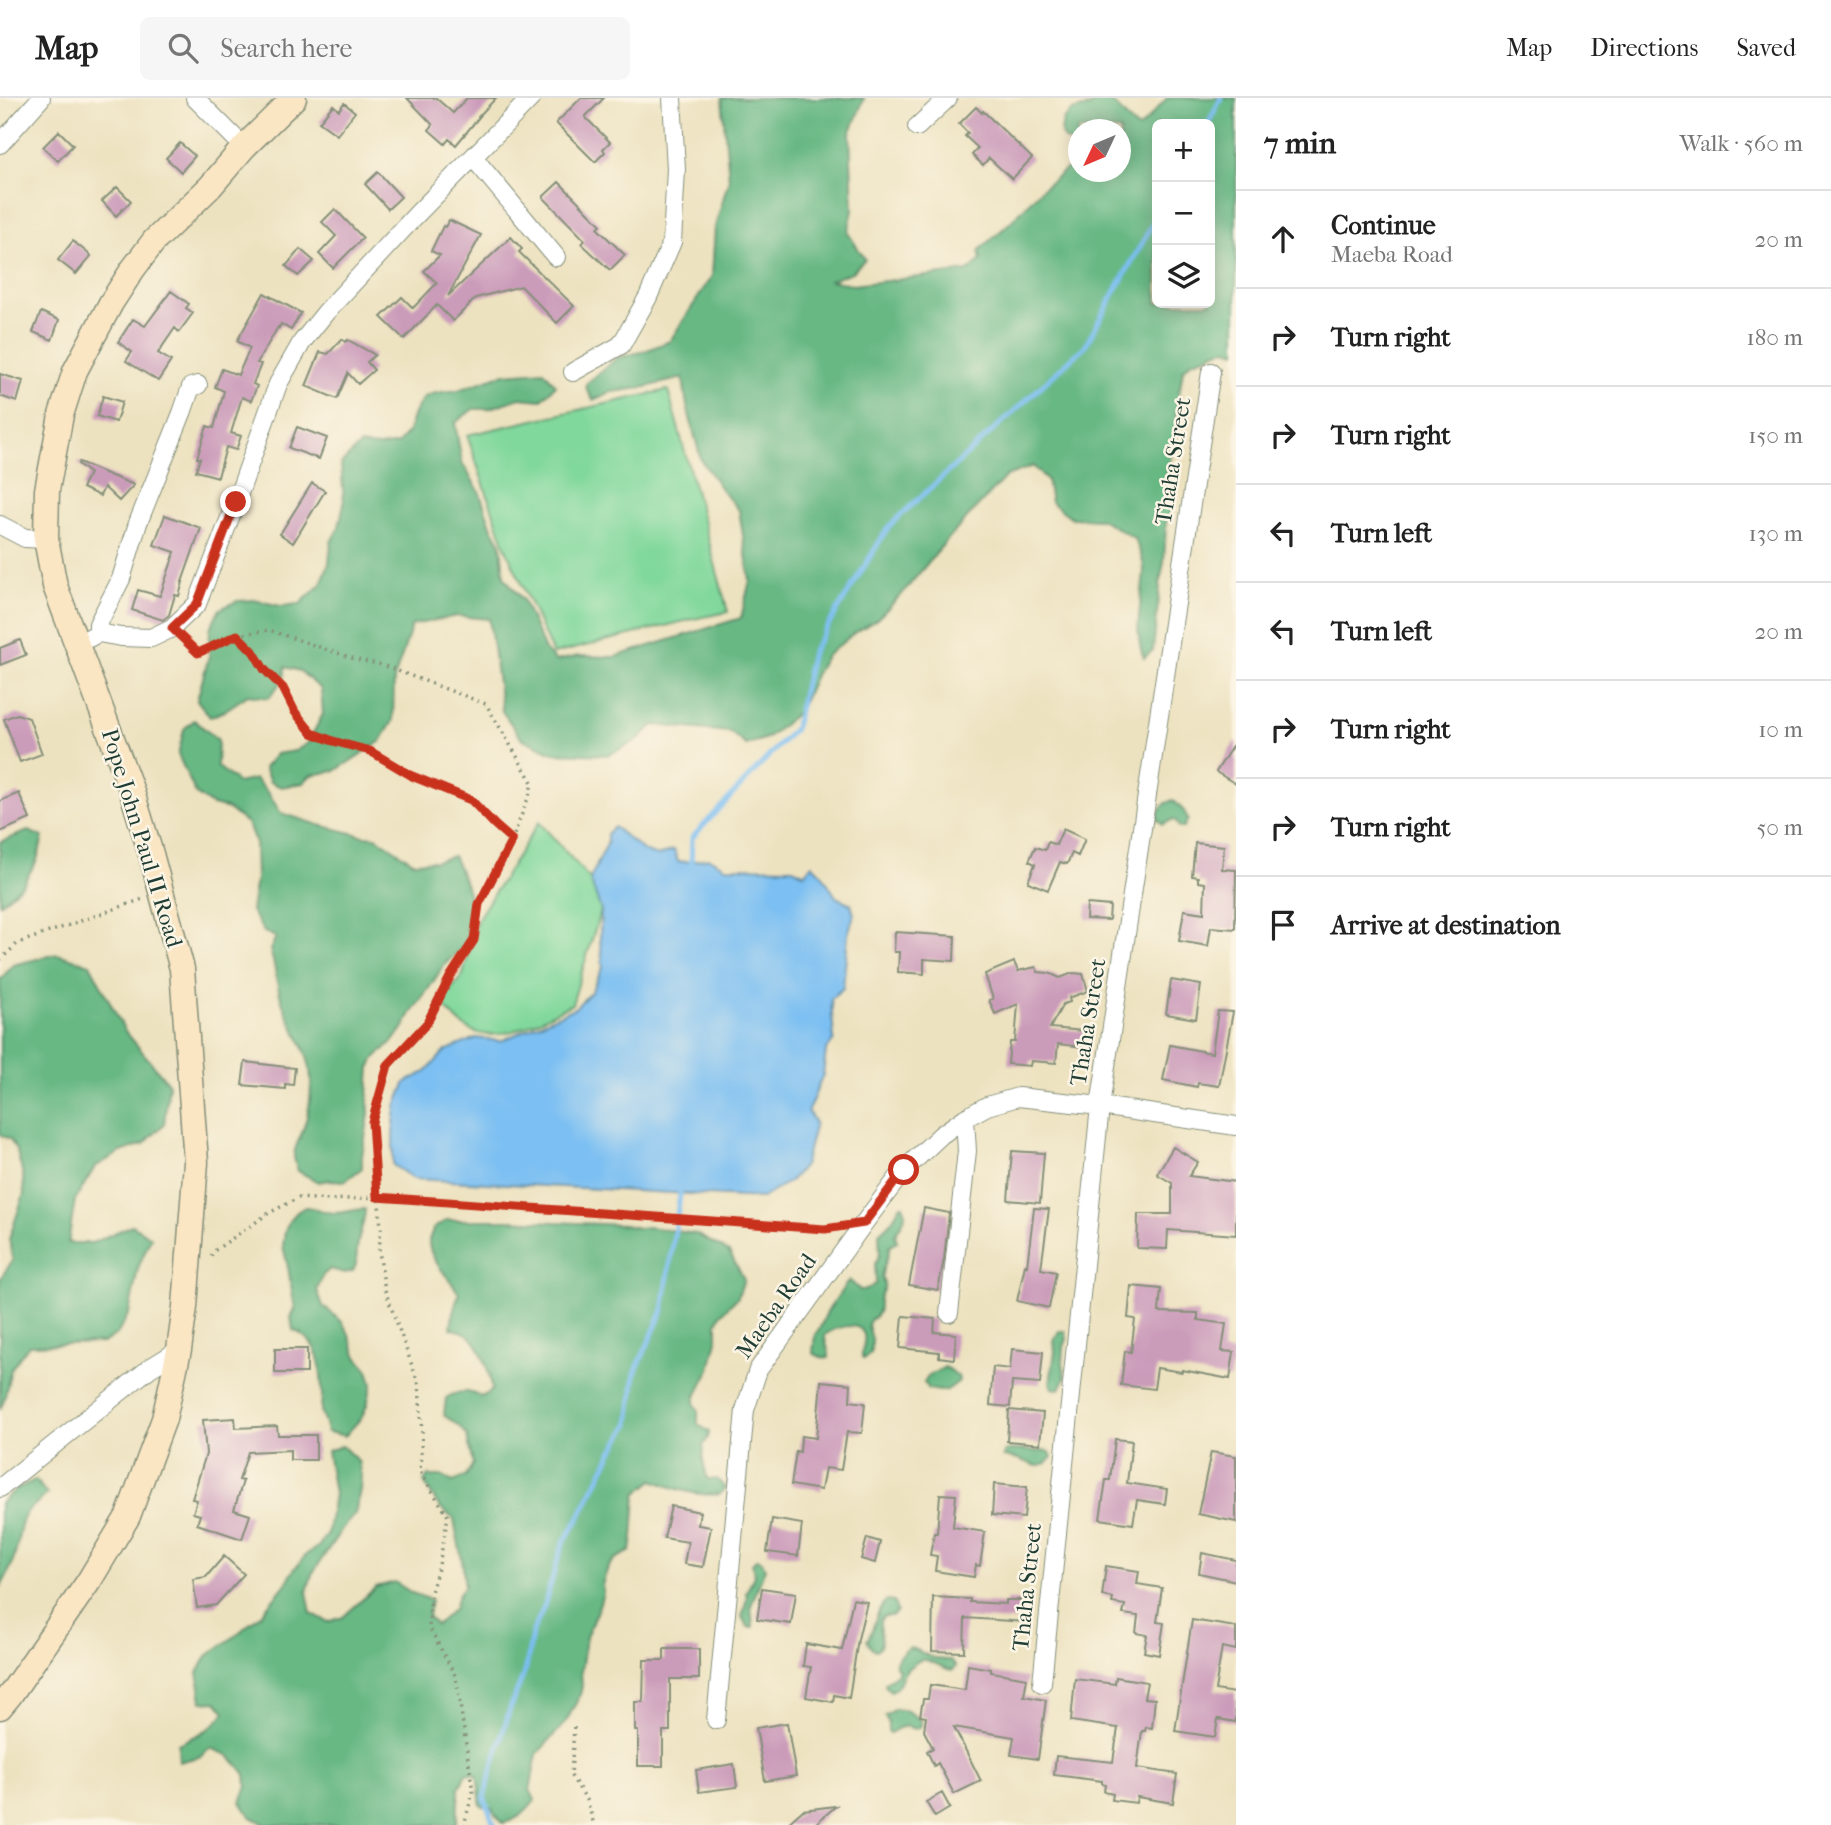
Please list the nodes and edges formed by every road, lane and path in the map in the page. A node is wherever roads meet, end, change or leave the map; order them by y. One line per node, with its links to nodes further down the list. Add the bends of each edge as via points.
1 (41, 98): 8 (street)
2 (195, 98): 9 (street)
3 (294, 98): 9 (main road, Pope John Paul II Road)
4 (531, 98): 10 (street)
5 (672, 98): 12 (street, via 676,169 671,242 621,345)
6 (948, 98): 7 (street)
7 (917, 127)
8 (0, 144)
9 (244, 148): 16 (main road, Pope John Paul II Road, via 154,241 111,303 75,371 61,415 47,490)
10 (473, 157): 11 (street); 17 (street, via 302,342 278,384 197,604)
11 (556, 257)
12 (573, 372)
13 (1211, 372): 23 (street, Thaha Street)
14 (198, 385): 19 (street, via 191,387 121,579)
15 (0, 525): 16 (street, via 25,538)
16 (46, 539): 19 (main road, Pope John Paul II Road, via 55,586)
17 (172, 628): 18 (path, via 198,653); 19 (street, via 151,638)
18 (237, 635): 20 (path, via 283,688 312,733 370,751 412,776 471,800); 20 (path, via 269,630 486,704 532,782)
19 (87, 639): 21 (main road, Pope John Paul II Road)
20 (512, 840): 26 (path, via 479,904 474,940 427,1023 388,1065 372,1122)
21 (162, 893): 22 (path, via 18,943); 30 (main road, Pope John Paul II Road, via 182,969 196,1163)
22 (0, 960)
23 (1100, 1106): 24 (street, Maeba Road, via 1018,1097); 25 (street, Maeba Road); 32 (street, Thaha Street)
24 (965, 1118): 27 (street, Maeba Road, via 904,1170); 29 (street, via 967,1151)
25 (1236, 1126)
26 (377, 1197): 27 (path, via 825,1229); 28 (path, via 298,1198 214,1251); 36 (path, via 385,1290 419,1385 420,1472 448,1516 431,1592 429,1627 456,1677 473,1792)
27 (864, 1223): 34 (street, Maeba Road, via 758,1370 744,1410)
28 (208, 1262)
29 (949, 1313)
30 (179, 1350): 31 (street, via 140,1375); 33 (main road, Pope John Paul II Road, via 164,1419 128,1516 89,1581)
31 (0, 1488)
32 (1042, 1683)
33 (0, 1707)
34 (716, 1720)
35 (574, 1727): 37 (path, via 571,1776 587,1800)
36 (464, 1825)
37 (594, 1825)

